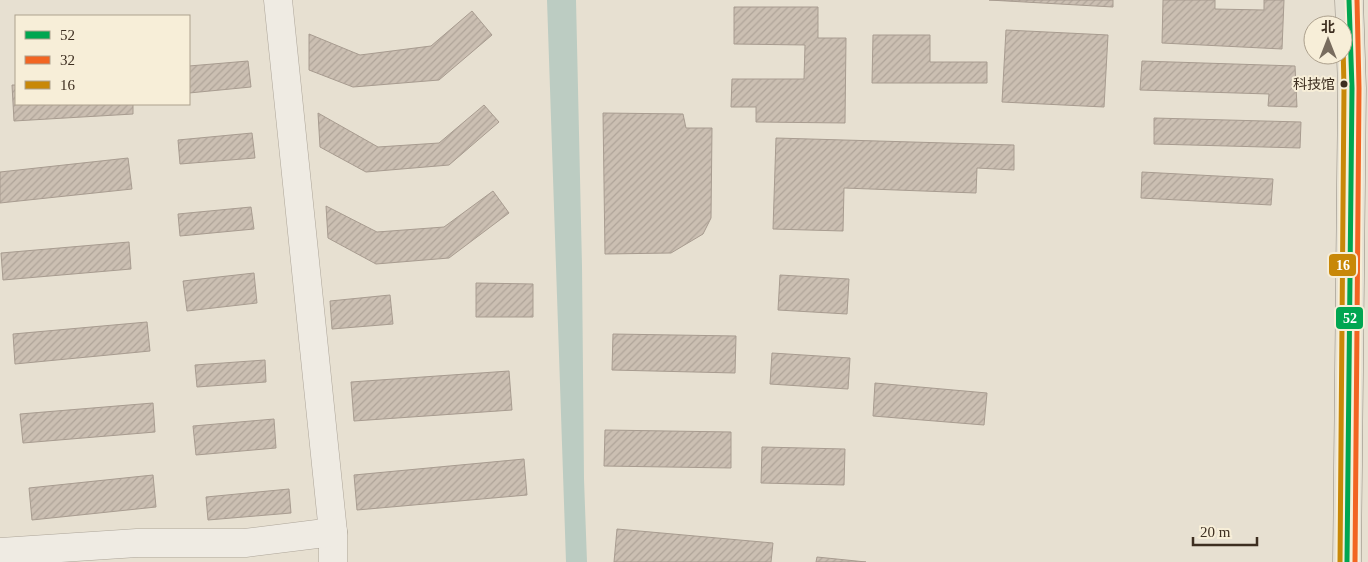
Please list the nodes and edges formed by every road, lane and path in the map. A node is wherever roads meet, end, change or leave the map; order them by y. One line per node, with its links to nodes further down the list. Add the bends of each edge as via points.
1 (278, 0): 3 (street)
2 (1349, 0): 6 (main road, via 1352,88)
3 (333, 532): 4 (street, via 245,542 137,542); 5 (street)
4 (0, 552)
5 (333, 562)
6 (1347, 562)

